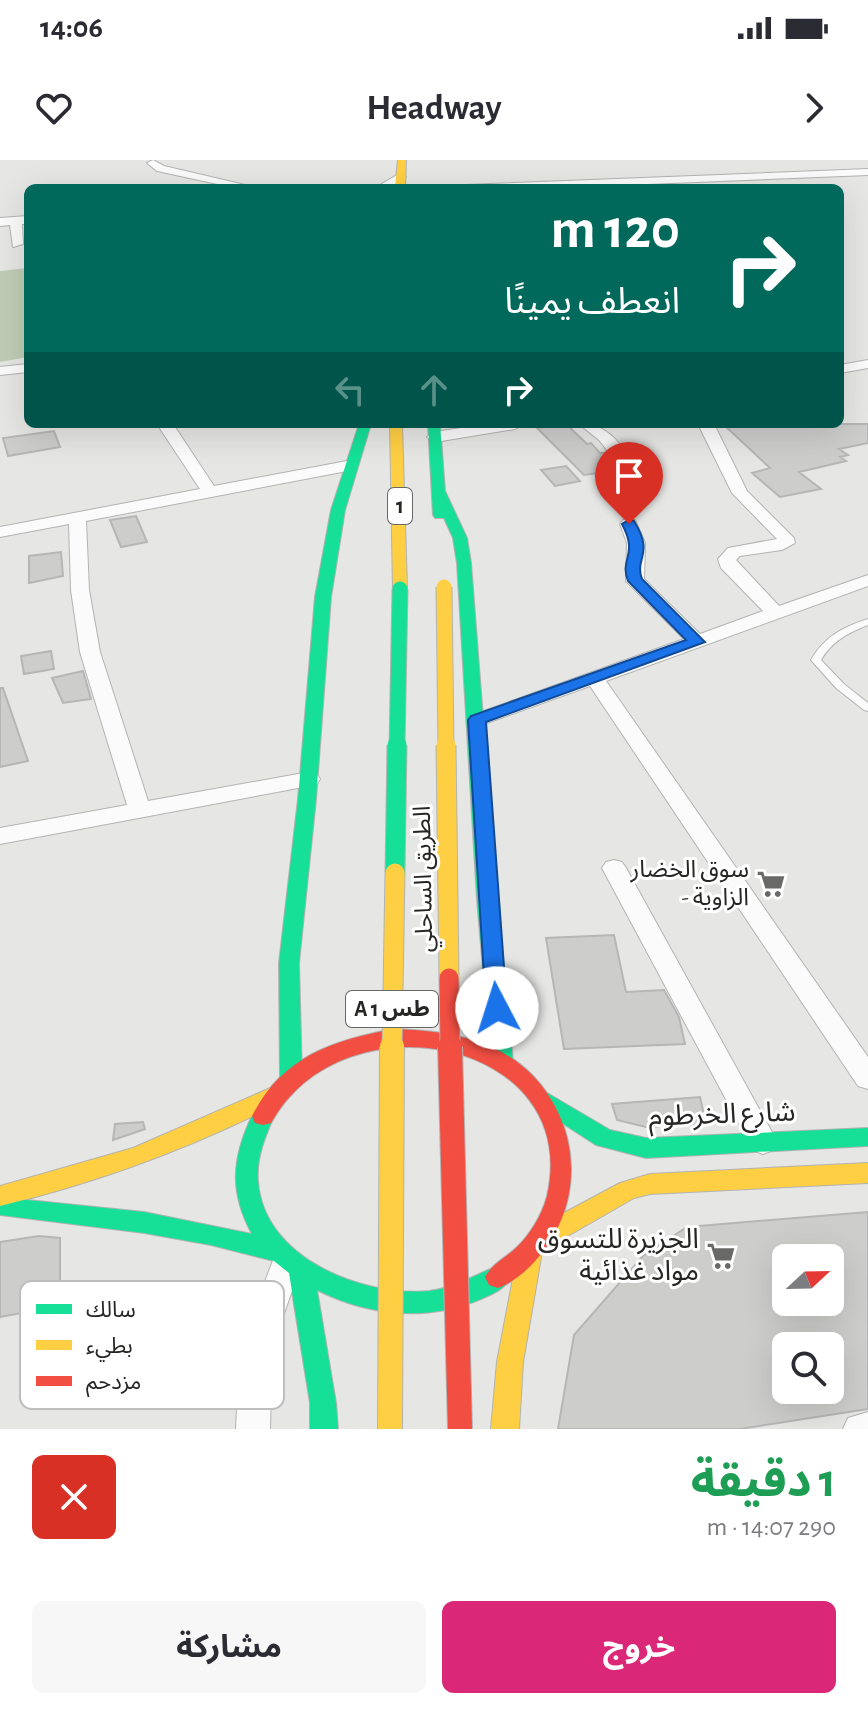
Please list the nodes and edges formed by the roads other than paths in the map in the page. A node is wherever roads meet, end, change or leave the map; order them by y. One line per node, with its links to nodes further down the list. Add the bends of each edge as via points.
1 (152, 163): 3 (street)
2 (868, 172): 4 (street, via 853,178)
3 (233, 184)
4 (655, 184)
5 (22, 220): 6 (street); 7 (street)
6 (0, 222)
7 (17, 244)
8 (868, 364): 10 (street)
9 (24, 368): 11 (street)
10 (844, 368)
11 (0, 371)
12 (168, 428): 22 (street)
13 (363, 428): 19 (main road)
14 (396, 428): 29 (main road, الطريق الساحلي / 1)
15 (461, 428): 18 (street)
16 (593, 428): 20 (street)
17 (708, 428): 30 (street, via 740,493 785,538 782,545 734,552 727,559)
18 (434, 430): 21 (main road)
19 (347, 466): 22 (street); 36 (main road, via 324,586)
20 (628, 466)
21 (438, 490): 26 (main road); 35 (main road, via 460,538)
22 (210, 492): 23 (street)
23 (77, 517): 25 (street); 37 (street, via 80,590 90,652)
24 (629, 524): 32 (street, via 638,540 635,581)
25 (0, 532)
26 (441, 546)
27 (443, 580): 59 (main road, الطريق الساحلي / A 1 طس, bridge)
28 (868, 580): 30 (street)
29 (400, 589): 58 (main road, الطريق الساحلي / A 1 طس, bridge)
30 (775, 612): 32 (street)
31 (868, 622): 34 (lane, via 823,645 816,660)
32 (697, 642): 33 (street)
33 (595, 679): 35 (street); 42 (street)
34 (868, 708)
35 (477, 720): 40 (main road)
36 (309, 779): 37 (street); 41 (main road, via 289,966)
37 (139, 809): 38 (street)
38 (0, 836)
39 (614, 868): 46 (street)
40 (502, 1062): 41 (main road, via 468,1046 393,1037 356,1043); 44 (main road)
41 (291, 1078): 43 (main road)
42 (868, 1078)
43 (275, 1095): 48 (main road, via 145,1158); 52 (main road, via 257,1123 248,1177 258,1221)
44 (542, 1099): 46 (main road, شارع الخرطوم, via 589,1131 620,1143 671,1149); 50 (main road, via 559,1131 565,1166 560,1202)
45 (868, 1137): 46 (main road, شارع الخرطوم)
46 (763, 1142)
47 (868, 1173): 50 (main road, via 650,1184 628,1190)
48 (0, 1196)
49 (0, 1207): 52 (main road, via 157,1222 235,1238)
50 (543, 1237): 51 (main road)
51 (530, 1252): 52 (main road, via 500,1277 462,1295 420,1303 377,1302 336,1291); 60 (main road)
52 (289, 1261): 53 (street); 57 (main road, via 323,1403)
53 (281, 1281)
54 (254, 1409): 56 (street)
55 (868, 1428): 61 (street)
56 (253, 1429)
57 (324, 1429)
58 (390, 1429)
59 (460, 1429)
60 (505, 1429)
61 (860, 1429)

